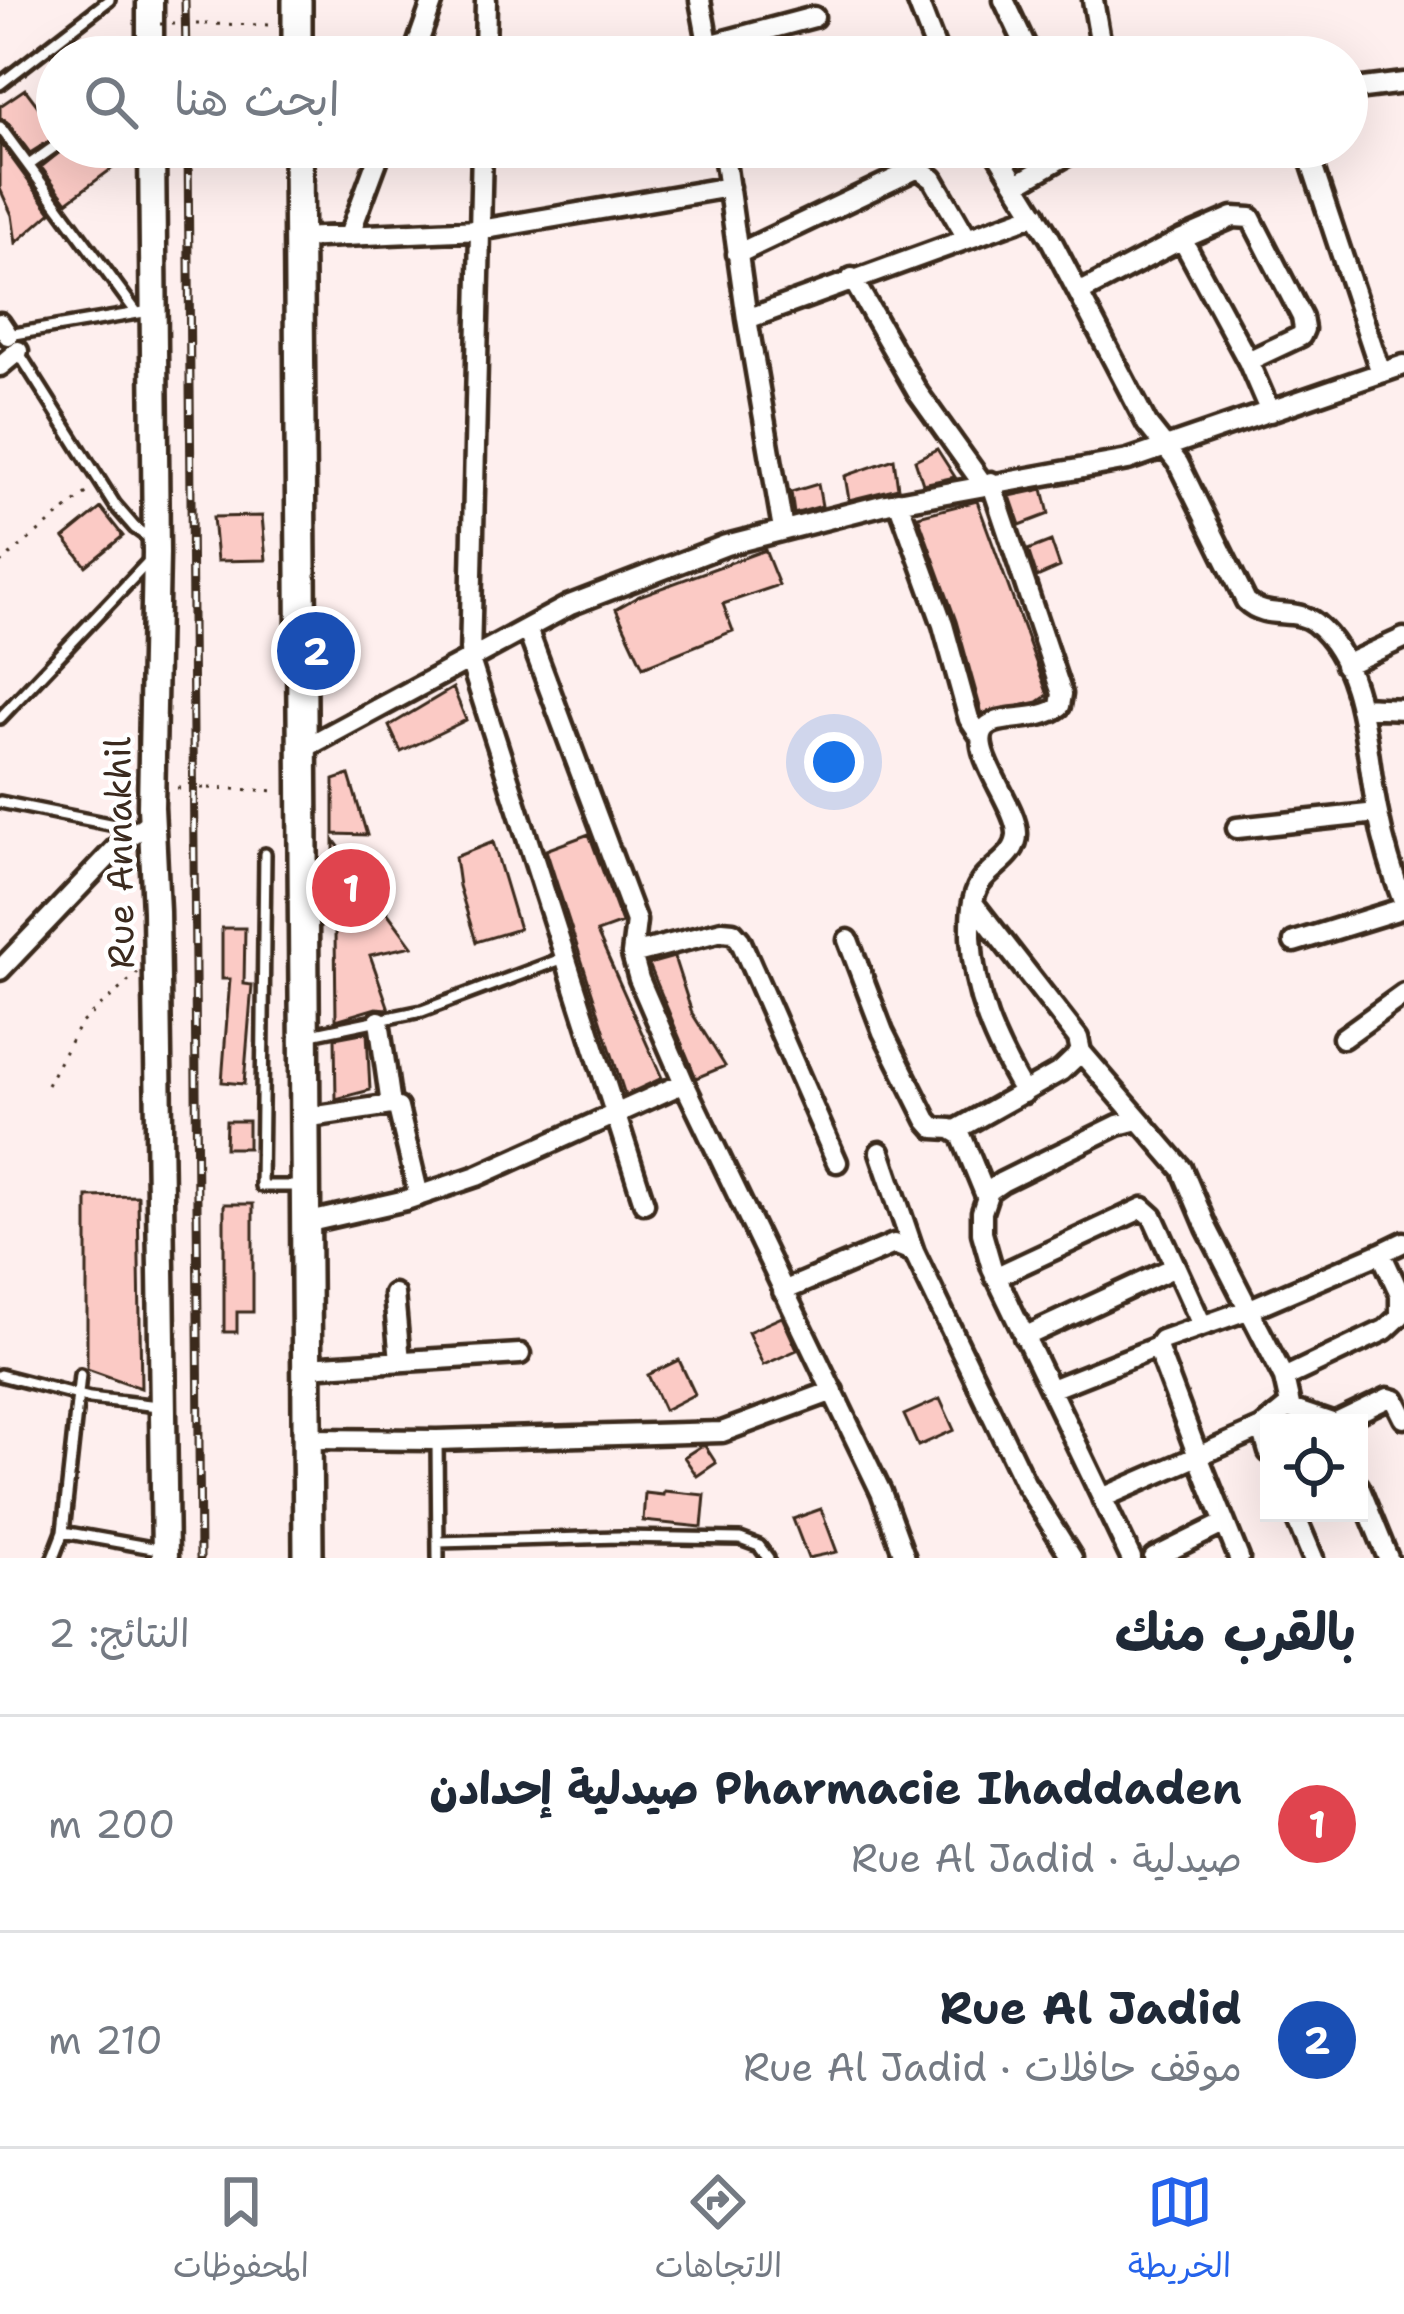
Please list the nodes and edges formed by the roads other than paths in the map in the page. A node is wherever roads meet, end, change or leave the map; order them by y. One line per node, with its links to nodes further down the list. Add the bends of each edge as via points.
1 (109, 0): 9 (lane)
2 (433, 0): 10 (street)
3 (486, 0): 11 (street)
4 (700, 0): 12 (street)
5 (1004, 0): 15 (street)
6 (1093, 0): 16 (street)
7 (922, 2): 14 (street)
8 (814, 17): 13 (street)
9 (62, 36)
10 (420, 36)
11 (485, 36)
12 (706, 36)
13 (755, 36)
14 (933, 36)
15 (1021, 36)
16 (1099, 36)
17 (36, 56): 19 (lane)
18 (1404, 83): 20 (street)
19 (0, 84)
20 (1368, 87)
21 (0, 127): 23 (lane)
22 (36, 160): 23 (lane)
23 (29, 165): 43 (lane)
24 (151, 168): 43 (street, Rue Annakhil)
25 (298, 168): 37 (main road)
26 (374, 168): 36 (street)
27 (481, 168): 35 (street)
28 (726, 168): 33 (street)
29 (1007, 168): 32 (street)
30 (1045, 168): 32 (street)
31 (1313, 168): 49 (street)
32 (1017, 184): 34 (street)
33 (729, 187): 35 (street); 40 (street)
34 (1036, 214): 38 (street); 42 (street)
35 (480, 230): 36 (street); 58 (street)
36 (349, 236): 37 (street)
37 (298, 238): 64 (main road)
38 (967, 238): 40 (street, via 934,179 918,168); 41 (street)
39 (1182, 239): 42 (street); 46 (street); 46 (street, via 1251,218 1304,329)
40 (736, 254): 44 (street)
41 (852, 278): 44 (street); 52 (street, via 918,393)
42 (1079, 293): 51 (street)
43 (146, 311): 45 (lane); 55 (street, Rue Annakhil)
44 (747, 319): 54 (street)
45 (9, 336): 48 (street); 55 (lane, via 124,517)
46 (1248, 361): 50 (street)
47 (1404, 365): 49 (street)
48 (0, 366)
49 (1381, 373): 50 (street)
50 (1270, 412): 51 (street)
51 (1164, 446): 52 (street, via 1103,466); 59 (street, via 1246,602 1314,623)
52 (987, 483): 53 (street); 63 (street, via 1062,694 1048,714 997,721)
53 (898, 501): 54 (street); 63 (street)
54 (783, 529): 56 (street, via 646,573)
55 (156, 548): 62 (lane); 67 (street, Rue Annakhil)
56 (527, 628): 58 (street); 75 (street, via 636,921)
57 (1404, 638): 59 (street)
58 (470, 660): 64 (street); 76 (street)
59 (1345, 665): 60 (street)
60 (1360, 707): 61 (street); 66 (street)
61 (1404, 709)
62 (0, 718)
63 (981, 737): 71 (street, via 1017,836)
64 (299, 752): 80 (main road)
65 (0, 802): 67 (lane)
66 (1377, 812): 68 (street); 70 (street)
67 (145, 826): 77 (street); 117 (street, Rue Annakhil, via 157,956)
68 (1238, 828)
69 (265, 854): 92 (lane, via 261,1186)
70 (1399, 876): 72 (street)
71 (973, 903): 82 (street); 84 (street, via 977,994)
72 (1404, 906): 74 (street)
73 (848, 940): 89 (street, via 927,1120)
74 (1294, 941)
75 (632, 954): 83 (street); 91 (street, via 733,932)
76 (564, 958): 79 (lane); 86 (street)
77 (0, 970)
78 (1404, 994): 81 (street)
79 (380, 1021): 80 (lane); 85 (street)
80 (303, 1036): 87 (main road)
81 (1343, 1038)
82 (1082, 1052): 84 (street); 88 (street)
83 (684, 1083): 86 (street); 102 (street)
84 (1024, 1093): 89 (street)
85 (391, 1105): 87 (street); 93 (street, via 402,1114)
86 (613, 1115): 93 (street); 95 (street)
87 (304, 1118): 92 (main road)
88 (1137, 1120): 94 (street, via 1034,1165); 104 (street, via 1182,1168)
89 (956, 1130): 94 (street)
90 (880, 1152): 98 (street)
91 (837, 1162)
92 (304, 1186): 96 (main road)
93 (418, 1196): 96 (street)
94 (986, 1196): 101 (street, via 982,1233)
95 (644, 1204)
96 (305, 1223): 110 (main road)
97 (1404, 1242): 99 (street)
98 (914, 1252): 102 (street, via 894,1244); 139 (street, via 1025,1484)
99 (1382, 1253): 104 (street); 113 (street, via 1400,1294 1400,1316)
100 (1175, 1267): 101 (street, via 1143,1208); 105 (street); 106 (street)
101 (995, 1277): 106 (street)
102 (782, 1292): 115 (street)
103 (394, 1294): 109 (street)
104 (1250, 1310): 105 (street); 113 (street)
105 (1202, 1325): 107 (street)
106 (1024, 1337): 114 (street)
107 (1157, 1347): 114 (street); 126 (street)
108 (520, 1354): 109 (street)
109 (400, 1361): 110 (street)
110 (306, 1367): 124 (main road)
111 (0, 1375): 116 (lane)
112 (80, 1375): 116 (lane)
113 (1284, 1378): 118 (street)
114 (1051, 1389): 127 (street)
115 (833, 1391): 125 (street, via 722,1432); 138 (street)
116 (80, 1396): 117 (lane); 131 (lane)
117 (164, 1406): 133 (street, Rue Annakhil)
118 (1288, 1408): 119 (street); 120 (street)
119 (1280, 1414)
120 (1306, 1414)
121 (1353, 1414): 122 (street, via 1388,1398)
122 (1404, 1418)
123 (1260, 1429): 126 (street)
124 (308, 1439): 125 (street); 135 (main road)
125 (437, 1440): 132 (lane)
126 (1198, 1456): 127 (street); 130 (street)
127 (1102, 1498): 140 (street)
128 (1368, 1509): 144 (street)
129 (1298, 1522): 143 (street)
130 (1225, 1523): 141 (street); 142 (street)
131 (63, 1532): 133 (lane); 134 (lane)
132 (438, 1542): 136 (lane); 137 (lane, via 740,1539)
133 (165, 1554)
134 (53, 1558)
135 (308, 1558)
136 (438, 1558)
137 (767, 1558)
138 (905, 1558)
139 (1072, 1558)
140 (1131, 1558)
141 (1154, 1558)
142 (1239, 1558)
143 (1313, 1558)
144 (1388, 1558)

